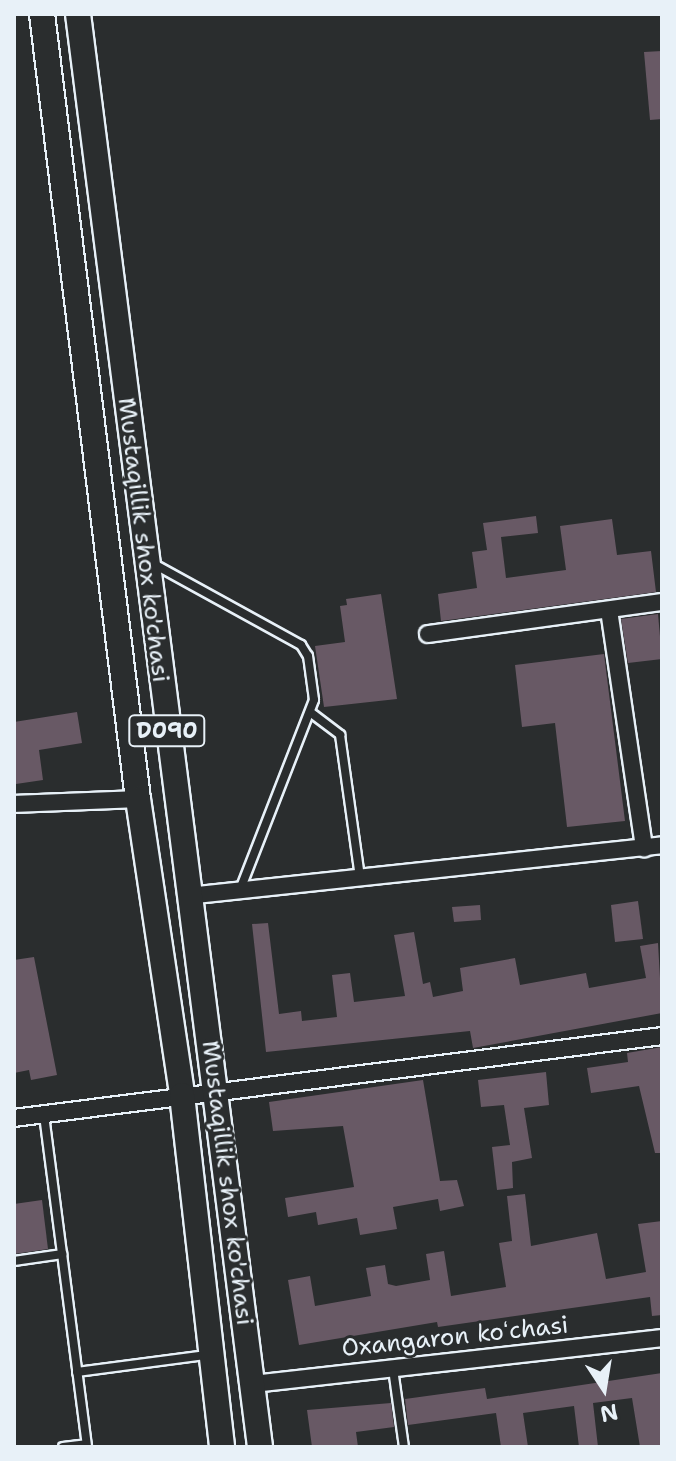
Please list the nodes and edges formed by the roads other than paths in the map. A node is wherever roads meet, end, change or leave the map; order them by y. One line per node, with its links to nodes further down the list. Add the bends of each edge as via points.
1 (42, 14): 4 (main road, Mustaqillik shox ko'chasi / D090)
2 (78, 14): 3 (main road, Mustaqillik shox ko'chasi / D090)
3 (107, 247): 4 (main road); 5 (main road, Mustaqillik shox ko'chasi / D090)
4 (70, 251): 10 (main road, Mustaqillik shox ko'chasi / D090)
5 (145, 559): 9 (lane, via 301,645 308,656 314,700); 16 (main road, Mustaqillik shox ko'chasi / D090)
6 (662, 602): 7 (street)
7 (609, 610): 8 (street); 13 (street)
8 (428, 634)
9 (310, 712): 14 (lane, via 340,735); 15 (lane)
10 (138, 799): 11 (street); 19 (main road, Mustaqillik shox ko'chasi / D090)
11 (14, 804)
12 (662, 845): 13 (street)
13 (644, 848): 14 (street)
14 (360, 878): 15 (street)
15 (241, 887): 16 (street)
16 (187, 896): 18 (main road, Mustaqillik shox ko'chasi / D090)
17 (662, 1036): 18 (street)
18 (217, 1090): 19 (street); 28 (main road, Mustaqillik shox ko'chasi / D090)
19 (182, 1095): 20 (street); 25 (main road, Mustaqillik shox ko'chasi / D090)
20 (44, 1114): 21 (street); 22 (lane)
21 (14, 1118)
22 (62, 1254): 23 (lane); 27 (lane)
23 (14, 1261)
24 (662, 1338): 26 (street, Oxangaron koʻchasi)
25 (211, 1355): 27 (lane); 31 (main road, Mustaqillik shox ko'chasi / D090)
26 (392, 1368): 28 (street, Oxangaron koʻchasi); 33 (lane)
27 (77, 1372): 29 (lane)
28 (253, 1384): 32 (main road, Mustaqillik shox ko'chasi / D090)
29 (86, 1446): 30 (lane)
30 (63, 1447)
31 (222, 1447)
32 (260, 1447)
33 (404, 1447)

